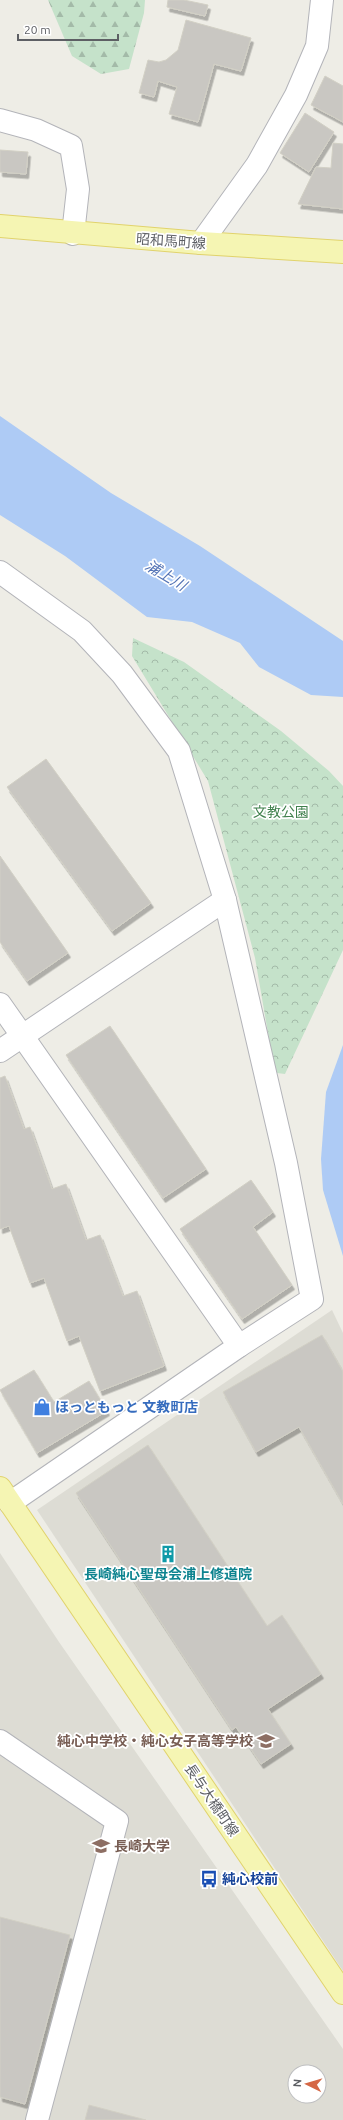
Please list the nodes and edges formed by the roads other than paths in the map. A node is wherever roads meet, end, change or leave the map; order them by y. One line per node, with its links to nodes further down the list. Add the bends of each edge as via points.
1 (322, 0): 5 (street, via 317,46 296,94 257,165)
2 (0, 120): 4 (street, via 36,130 71,146 78,189)
3 (0, 226): 4 (main road, 昭和馬町線)
4 (73, 234): 5 (main road, 昭和馬町線)
5 (201, 244): 6 (main road, 昭和馬町線)
6 (343, 252)
7 (0, 572): 8 (street, via 82,632 122,674 179,751)
8 (225, 900): 10 (street); 12 (street, via 286,1163 312,1299)
9 (0, 1004): 10 (street)
10 (22, 1037): 11 (street); 12 (street)
11 (0, 1051)
12 (239, 1346): 13 (street)
13 (5, 1496): 15 (main road, 長与大橋町線)
14 (0, 1741): 16 (street, via 117,1821)
15 (343, 1993)
16 (37, 2120)

